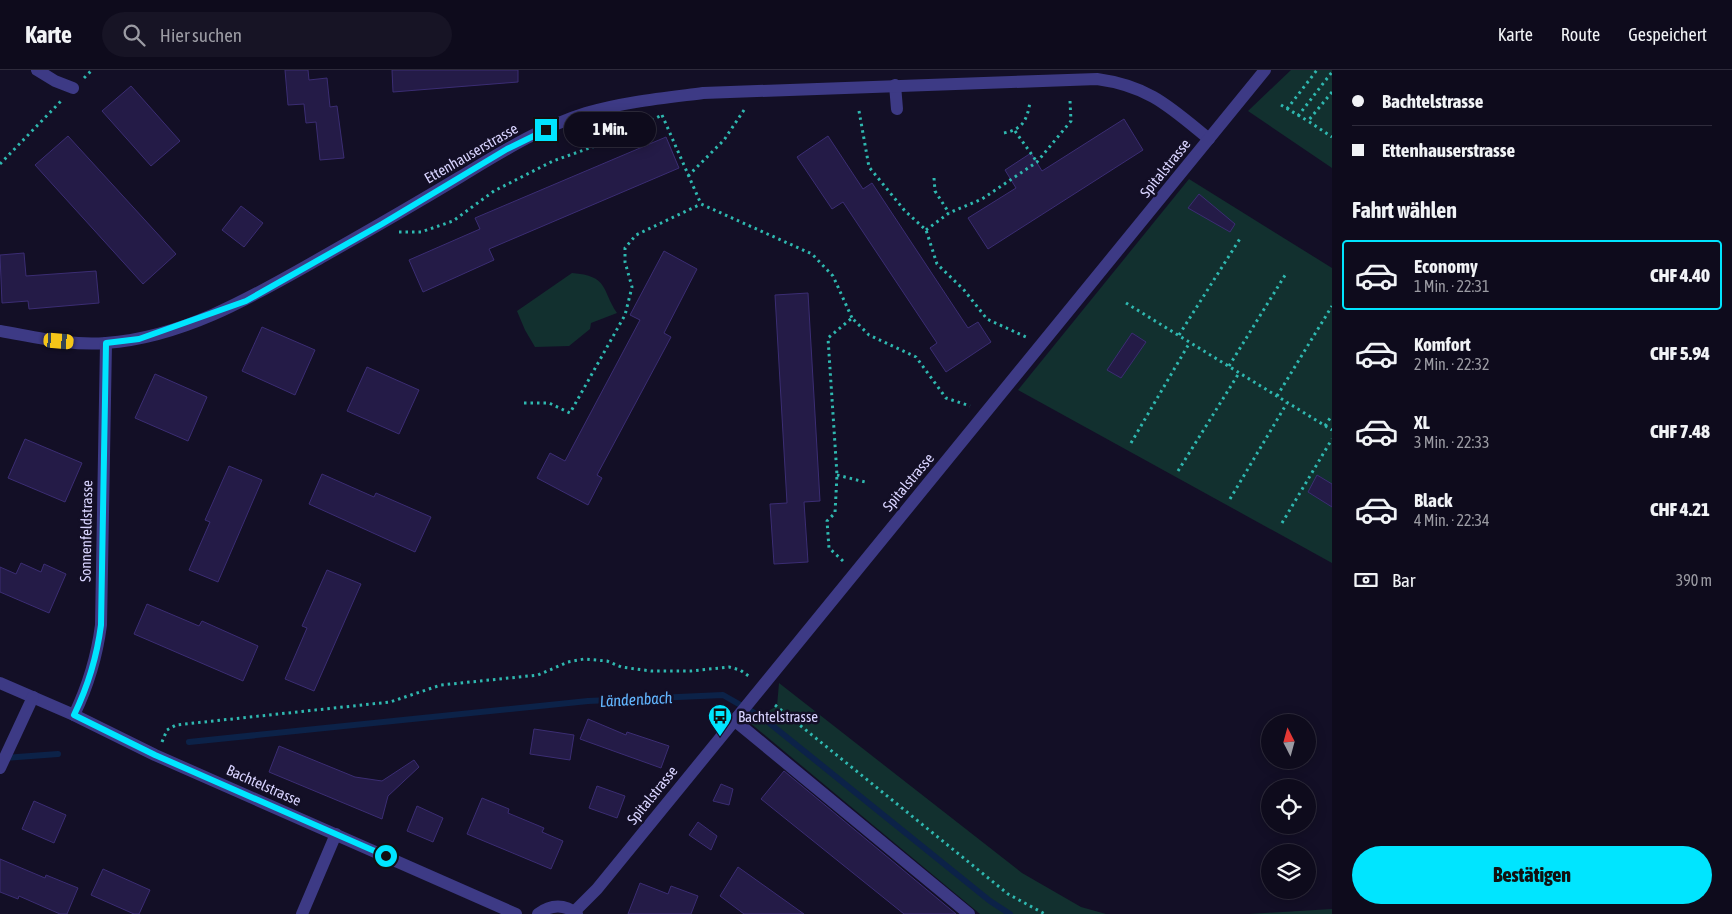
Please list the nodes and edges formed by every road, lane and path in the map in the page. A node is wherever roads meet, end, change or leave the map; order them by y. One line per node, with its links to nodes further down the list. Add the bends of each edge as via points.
1 (37, 70): 6 (street)
2 (1265, 70): 22 (street, Spitalstrasse)
3 (1317, 70): 13 (path)
4 (1332, 72): 17 (path)
5 (895, 85): 12 (street); 22 (street, Ettenhauserstrasse, via 1097,79 1123,83 1146,91); 29 (street, Ettenhauserstrasse, via 703,93 587,113 507,149)
6 (73, 88): 24 (path)
7 (1332, 92): 18 (path)
8 (1070, 100): 23 (path, via 1071,121)
9 (1030, 102): 19 (path, via 1027,120)
10 (1281, 105): 13 (path)
11 (747, 106): 25 (path, via 724,140)
12 (896, 109)
13 (1287, 110): 17 (path)
14 (859, 111): 30 (path, via 869,167 905,211)
15 (669, 112): 16 (path)
16 (662, 115): 25 (path); 29 (path, via 612,140 553,161 494,192 453,221 421,232 396,232)
17 (1298, 116): 18 (path)
18 (1308, 121): 21 (path)
19 (1015, 131): 20 (path); 23 (path)
20 (1004, 133)
21 (1332, 137)
22 (1209, 139): 40 (street, Spitalstrasse)
23 (1037, 162): 28 (path, via 982,199)
24 (0, 164)
25 (688, 176): 27 (path)
26 (934, 178): 28 (path, via 935,191)
27 (701, 204): 35 (path, via 812,254 833,276); 44 (path, via 636,235 625,248 624,262 632,286 625,315 570,413 549,403)
28 (949, 213): 30 (path)
29 (382, 224): 39 (street, Ettenhauserstrasse, via 246,301 147,337)
30 (926, 230): 40 (path, via 937,264 987,319)
31 (1240, 237): 37 (path)
32 (1287, 272): 41 (path)
33 (1126, 303): 37 (path)
34 (1332, 306): 43 (path)
35 (852, 318): 46 (path, via 869,335 916,357 946,398); 53 (path, via 828,338)
36 (0, 331): 39 (street, Ettenhauserstrasse, via 59,341)
37 (1179, 335): 38 (path)
38 (1190, 342): 41 (path); 51 (path)
39 (106, 343): 62 (street, Sonnenfeldstrasse, via 101,625 87,687)
40 (1041, 346): 63 (street, Spitalstrasse)
41 (1229, 366): 42 (path)
42 (1239, 373): 43 (path); 52 (path)
43 (1276, 396): 45 (path)
44 (524, 403)
45 (1288, 403): 48 (path); 55 (path)
46 (973, 406)
47 (1332, 415): 48 (path)
48 (1325, 426): 49 (path)
49 (1332, 430)
50 (1332, 440): 56 (path)
51 (1131, 443)
52 (1178, 471)
53 (837, 475): 54 (path); 57 (path, via 835,513 827,521 829,548)
54 (865, 482)
55 (1230, 499)
56 (1282, 524)
57 (843, 561)
58 (750, 677): 64 (path, via 729,667 691,672 652,671 621,667 607,661 584,660 568,662 538,675 441,685 390,702 176,725 170,727)
59 (0, 683): 60 (street, Bachtelstrasse)
60 (33, 697): 62 (street, Bachtelstrasse); 65 (street)
61 (775, 705): 72 (path, via 1008,894)
62 (74, 715): 66 (street, Bachtelstrasse, via 155,755)
63 (737, 717): 67 (street, Spitalstrasse); 71 (street)
64 (164, 738)
65 (1, 768)
66 (336, 834): 68 (street); 69 (street, Bachtelstrasse)
67 (576, 913): 70 (street, via 559,906)
68 (302, 914)
69 (516, 914)
70 (538, 914)
71 (970, 914)
72 (1045, 914)

